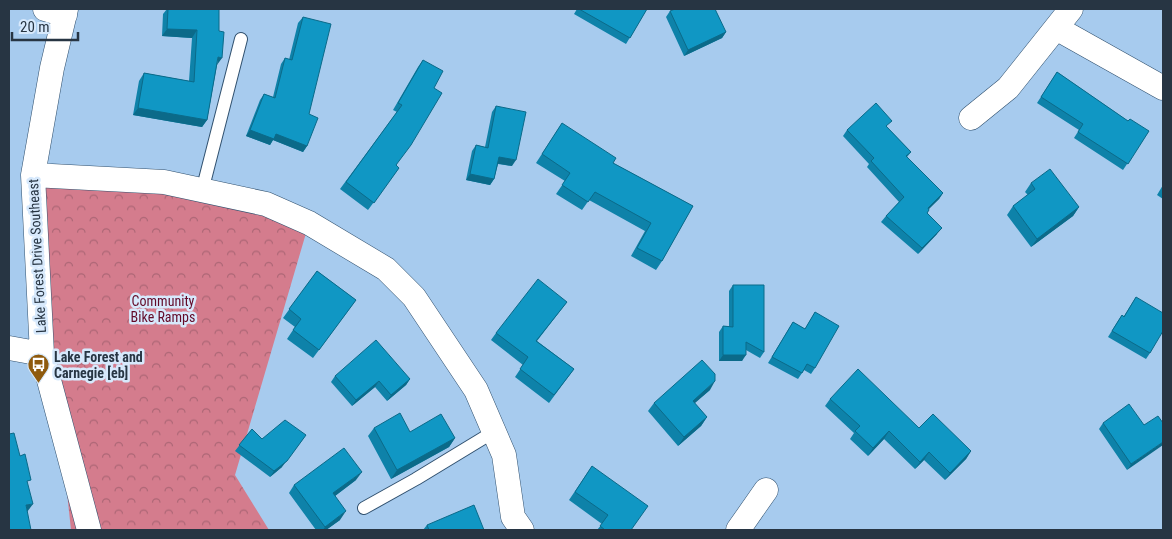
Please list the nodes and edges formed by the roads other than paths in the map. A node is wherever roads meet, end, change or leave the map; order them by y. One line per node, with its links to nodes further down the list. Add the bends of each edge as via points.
1 (1071, 9): 3 (street)
2 (59, 11): 7 (street, Lake Forest Drive Southeast)
3 (1056, 28): 5 (street); 6 (street, via 1008,88)
4 (241, 39): 8 (lane)
5 (1163, 88)
6 (971, 118)
7 (33, 175): 8 (street, via 164,182); 10 (street, Lake Forest Drive Southeast)
8 (202, 191): 11 (street, via 266,204 309,223 386,269 414,297 442,338 476,390)
9 (9, 348): 10 (street)
10 (42, 354): 14 (street, Lake Forest Drive Southeast)
11 (494, 431): 13 (lane); 15 (street, via 504,455 513,517)
12 (766, 490): 16 (street)
13 (364, 508)
14 (89, 530)
15 (522, 530)
16 (738, 530)

